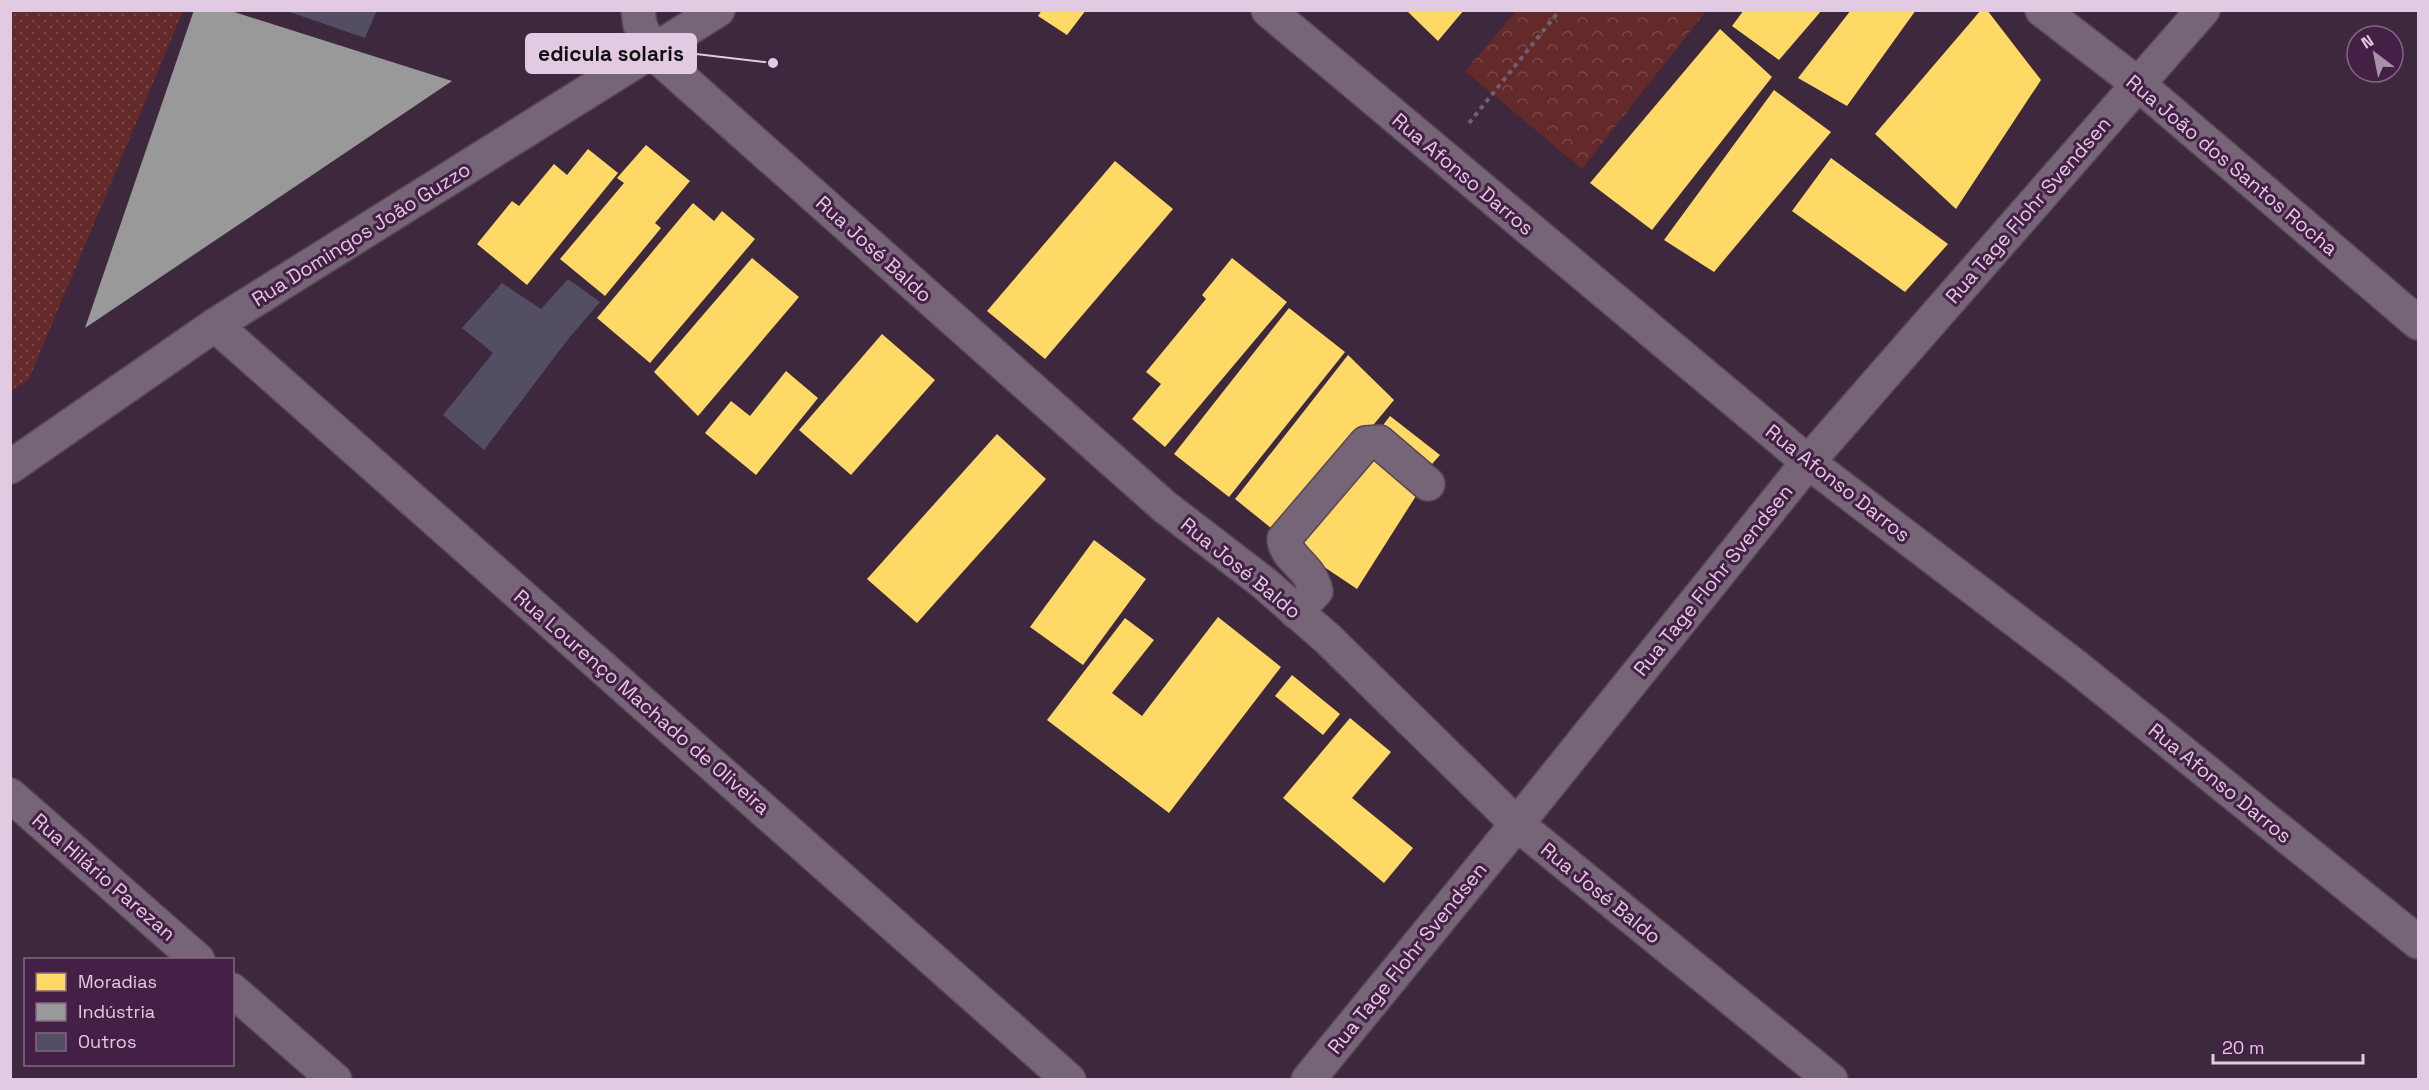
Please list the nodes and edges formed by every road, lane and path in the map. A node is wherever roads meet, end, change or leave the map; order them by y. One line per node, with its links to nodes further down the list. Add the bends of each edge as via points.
1 (638, 10): 7 (street)
2 (718, 10): 7 (street, Rua Domingos João Guzzo)
3 (1268, 10): 9 (street, Rua Afonso Darros)
4 (1560, 10): 9 (path)
5 (2042, 10): 8 (street, Rua João dos Santos Rocha)
6 (2203, 10): 8 (street, Rua Tage Flohr Svendsen)
7 (652, 52): 11 (street, Rua Domingos João Guzzo); 15 (street, Rua José Baldo, via 1165,507)
8 (2138, 84): 10 (street, Rua João dos Santos Rocha); 12 (street, Rua Tage Flohr Svendsen)
9 (1442, 156): 12 (street, Rua Afonso Darros)
10 (2418, 324)
11 (215, 325): 13 (street, Rua Domingos João Guzzo); 22 (street, Rua Lourenço Machado de Oliveira)
12 (1808, 462): 17 (street, Rua Tage Flohr Svendsen); 18 (street, Rua Afonso Darros, via 2074,665)
13 (10, 467)
14 (1428, 484): 15 (street, via 1379,442 1366,443 1284,539 1284,548 1313,578 1316,591)
15 (1296, 612): 17 (street, Rua José Baldo)
16 (10, 795): 19 (street, Rua Hilário Parezan)
17 (1517, 824): 23 (street, Rua Tage Flohr Svendsen); 24 (street, Rua José Baldo)
18 (2418, 942)
19 (196, 958)
20 (234, 992): 21 (street)
21 (335, 1080)
22 (1070, 1080)
23 (1308, 1080)
24 (1831, 1080)

